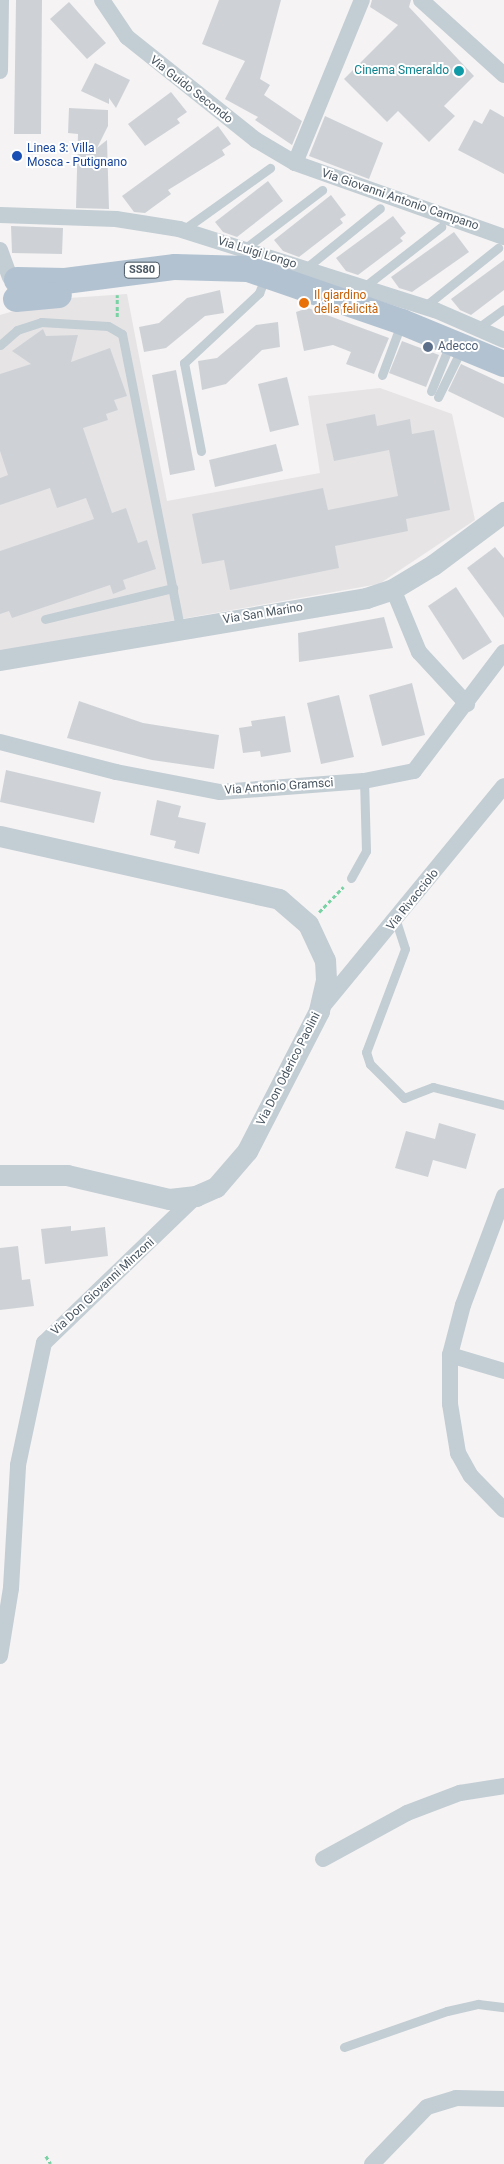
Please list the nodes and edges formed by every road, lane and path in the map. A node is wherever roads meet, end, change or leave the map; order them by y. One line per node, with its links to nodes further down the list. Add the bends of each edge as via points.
1 (1, 0): 5 (street)
2 (102, 0): 7 (street, Via Guido Secondo, via 127,38 174,78 256,140)
3 (362, 0): 7 (street)
4 (421, 0): 6 (street)
5 (0, 71)
6 (504, 75)
7 (295, 163): 14 (street, Via Giovanni Antonio Campano)
8 (270, 168): 13 (lane)
9 (322, 190): 15 (lane)
10 (380, 208): 17 (lane)
11 (0, 216): 13 (street, Via Luigi Longo, via 116,219)
12 (441, 227): 19 (lane)
13 (183, 230): 15 (street, Via Luigi Longo)
14 (501, 242): 22 (lane)
15 (244, 249): 17 (street, Via Luigi Longo)
16 (0, 250): 20 (street)
17 (306, 268): 19 (street, Via Luigi Longo)
18 (265, 277): 20 (main road, SS80, via 156,280); 24 (main road, SS80); 32 (lane, via 259,293 184,363)
19 (364, 287): 22 (street, Via Luigi Longo)
20 (7, 291)
21 (117, 295): 25 (path)
22 (424, 307): 26 (street, Via Luigi Longo)
23 (504, 309): 26 (lane)
24 (402, 322): 26 (main road, SS80); 30 (lane)
25 (117, 328): 28 (lane, via 41,322 17,330); 34 (lane, via 122,334)
26 (464, 338): 27 (street, Via Luigi Longo); 29 (main road, SS80); 31 (lane)
27 (504, 340)
28 (0, 346)
29 (504, 364)
30 (382, 375)
31 (435, 394)
32 (201, 451)
33 (504, 512): 35 (street, Via San Marino)
34 (173, 588): 36 (lane); 37 (lane)
35 (393, 589): 37 (street, Via San Marino, via 366,598); 40 (street, via 420,652)
36 (45, 619)
37 (180, 628): 39 (street, Via San Marino)
38 (504, 652): 40 (street, Via Antonio Gramsci)
39 (0, 660)
40 (467, 704): 42 (street, Via Antonio Gramsci, via 414,771)
41 (0, 742): 42 (street, Via Antonio Gramsci, via 116,772 220,792)
42 (364, 780): 45 (lane, via 366,851)
43 (504, 786): 47 (street, Via Rivacciolo)
44 (0, 836): 48 (street, Via Don Oderico Paolini, via 279,899 308,924 325,960)
45 (350, 878): 46 (path)
46 (318, 912)
47 (396, 921): 48 (street, Via Rivacciolo); 49 (lane, via 405,949 366,1052 370,1064 404,1098 433,1087)
48 (319, 1011): 51 (street, Via Don Oderico Paolini, via 243,1158 216,1187)
49 (504, 1105)
50 (0, 1175): 51 (street, Via Don Oderico Paolini, via 59,1174 151,1196)
51 (196, 1196): 56 (street, Via Don Giovanni Minzoni, via 173,1223 44,1343 18,1465 11,1588)
52 (504, 1196): 53 (street, via 463,1305)
53 (450, 1354): 54 (street); 55 (street, via 450,1404 458,1453 471,1476)
54 (504, 1371)
55 (504, 1510)
56 (0, 1656)
57 (504, 1786): 58 (street, via 460,1793 407,1813)
58 (323, 1859)
59 (504, 2007): 60 (lane, via 478,2004 447,2011)
60 (344, 2047)
61 (504, 2099): 64 (street, via 456,2098 427,2106)
62 (46, 2156): 63 (path)
63 (52, 2164)
64 (372, 2164)

